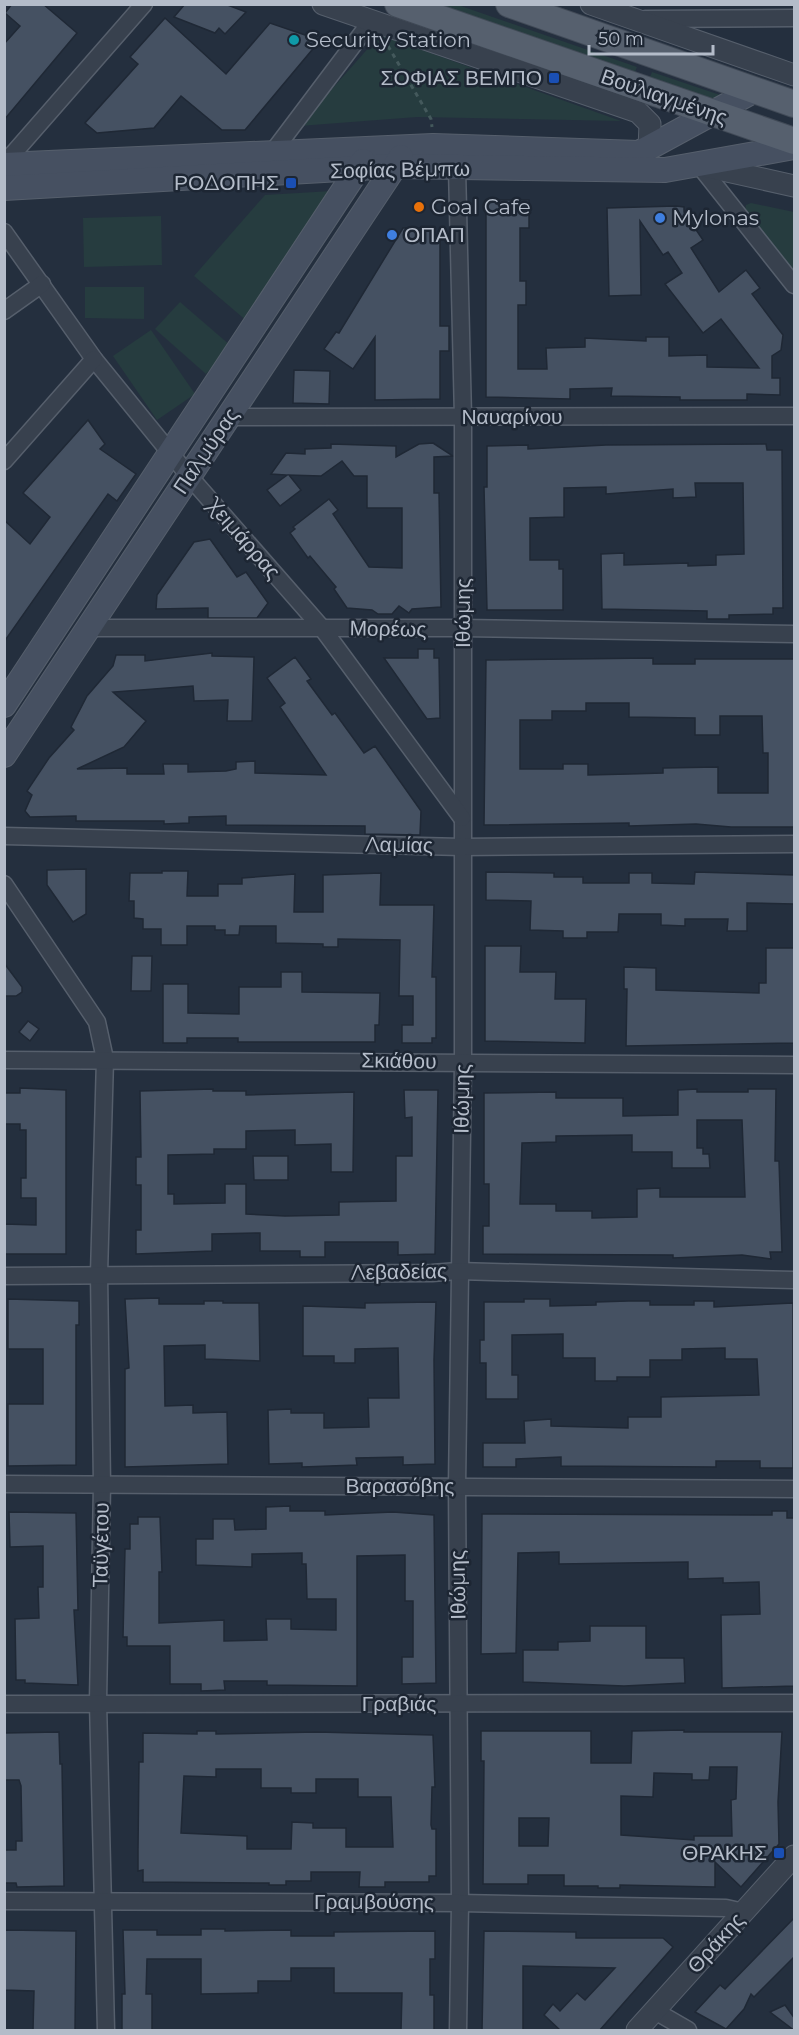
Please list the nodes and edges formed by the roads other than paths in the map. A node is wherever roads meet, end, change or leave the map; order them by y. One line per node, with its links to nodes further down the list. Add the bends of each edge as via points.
1 (144, 4): 19 (street)
2 (323, 4): 7 (street)
3 (398, 4): 12 (main road, Βουλιαγμένης)
4 (509, 4): 10 (main road, Βουλιαγμένης)
5 (591, 4): 8 (street)
6 (795, 18): 8 (street)
7 (372, 20): 16 (street, via 638,112 650,124); 17 (street)
8 (634, 20): 9 (street)
9 (795, 75)
10 (755, 90): 11 (main road, Βουλιαγμένης); 12 (main road, Σοφίας Βέμπω)
11 (795, 104)
12 (710, 114): 13 (main road, Βουλιαγμένης); 16 (main road, Σοφίας Βέμπω)
13 (795, 141)
14 (795, 147): 20 (main road, Σοφίας Βέμπω)
15 (371, 148): 17 (main road, Σοφίας Βέμπω); 18 (main road, Σοφίας Βέμπω); 22 (main road, Παλμύρας)
16 (649, 149): 18 (main road, Σοφίας Βέμπω, via 629,154 433,146)
17 (272, 153): 19 (main road, Σοφίας Βέμπω)
18 (401, 157): 21 (main road, Σοφίας Βέμπω); 22 (main road, Σοφίας Βέμπω); 31 (main road, Παλμύρας)
19 (4, 165)
20 (699, 165): 21 (main road, Σοφίας Βέμπω, via 665,170); 23 (street); 27 (street)
21 (457, 168): 32 (street, Ιθώμης)
22 (358, 169): 24 (main road, Σοφίας Βέμπω); 33 (main road, Παλμύρας)
23 (795, 186)
24 (4, 188)
25 (4, 232): 26 (street, Χειμάρρας)
26 (42, 284): 28 (street); 29 (street, Χειμάρρας)
27 (795, 285)
28 (4, 312)
29 (94, 359): 33 (street, Χειμάρρας); 34 (street)
30 (795, 416): 32 (street, Ναυαρίνου)
31 (229, 417): 32 (street, Ναυαρίνου); 35 (main road, Παλμύρας)
32 (463, 417): 38 (street, Ιθώμης)
33 (170, 454): 35 (street, Χειμάρρας); 40 (main road, Παλμύρας)
34 (4, 460)
35 (189, 476): 36 (main road, Παλμύρας); 37 (street, Χειμάρρας)
36 (89, 628): 37 (street, Μορέως); 41 (main road, Παλμύρας)
37 (322, 628): 38 (street, Μορέως); 42 (street, Χειμάρρας)
38 (463, 628): 39 (street, Μορέως); 42 (street, Ιθώμης)
39 (795, 634)
40 (4, 705)
41 (4, 755)
42 (462, 818): 45 (street, Ιθώμης)
43 (4, 836): 45 (street, Λαμίας)
44 (795, 844): 45 (street, Λαμίας)
45 (462, 847): 49 (street, Ιθώμης)
46 (4, 884): 47 (street, Ταϋγέτου, via 97,1022)
47 (105, 1059): 48 (street, Σκιάθου); 49 (street, Σκιάθου); 52 (street, Ταϋγέτου)
48 (4, 1060)
49 (463, 1062): 50 (street, Σκιάθου); 51 (street, Ιθώμης)
50 (795, 1065)
51 (458, 1271): 52 (street, Λεβαδείας); 54 (street, Λεβαδείας); 57 (street, Ιθώμης)
52 (99, 1274): 53 (street, Λεβαδείας); 56 (street, Ταϋγέτου)
53 (4, 1276)
54 (795, 1280)
55 (4, 1484): 56 (street, Βαρασόβης)
56 (102, 1485): 57 (street, Βαρασόβης); 59 (street, Ταϋγέτου)
57 (457, 1486): 58 (street, Βαρασόβης); 62 (street, Ιθώμης)
58 (795, 1490)
59 (98, 1702): 61 (street, Γραβιάς); 62 (street, Γραβιάς); 64 (street, Ταϋγέτου)
60 (795, 1703): 62 (street, Γραβιάς)
61 (4, 1704)
62 (459, 1704): 66 (street, Ιθώμης)
63 (792, 1863): 67 (street, Θράκης)
64 (105, 1900): 65 (street, Γραμβούσης); 66 (street, Γραμβούσης); 69 (street, Ταϋγέτου)
65 (4, 1901)
66 (460, 1902): 67 (street, Γραμβούσης, via 726,1908); 70 (street, Ιθώμης)
67 (744, 1912): 68 (street, Θράκης)
68 (654, 2012): 71 (street, Θράκης); 72 (street)
69 (106, 2031)
70 (458, 2031)
71 (637, 2031)
72 (688, 2031)

